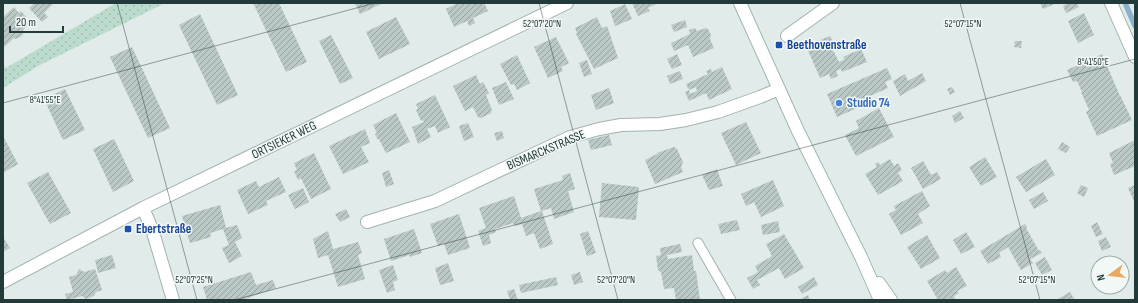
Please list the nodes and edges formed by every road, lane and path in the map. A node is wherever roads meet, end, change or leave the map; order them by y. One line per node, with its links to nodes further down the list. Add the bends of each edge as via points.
1 (567, 3): 8 (street, ORTSIEKER WEG)
2 (740, 3): 7 (street)
3 (833, 3): 5 (street)
4 (1111, 3): 6 (street)
5 (787, 36)
6 (1135, 57)
7 (779, 89): 9 (street, BISMARCKSTRASSE, via 718,112 686,120 621,125 570,137 435,201); 11 (street, via 823,184)
8 (143, 208): 12 (street, ORTSIEKER WEG); 13 (street, via 152,229)
9 (367, 222)
10 (698, 243): 14 (lane)
11 (861, 257): 15 (street); 16 (street)
12 (3, 282)
13 (173, 300)
14 (731, 300)
15 (880, 300)
16 (891, 300)

